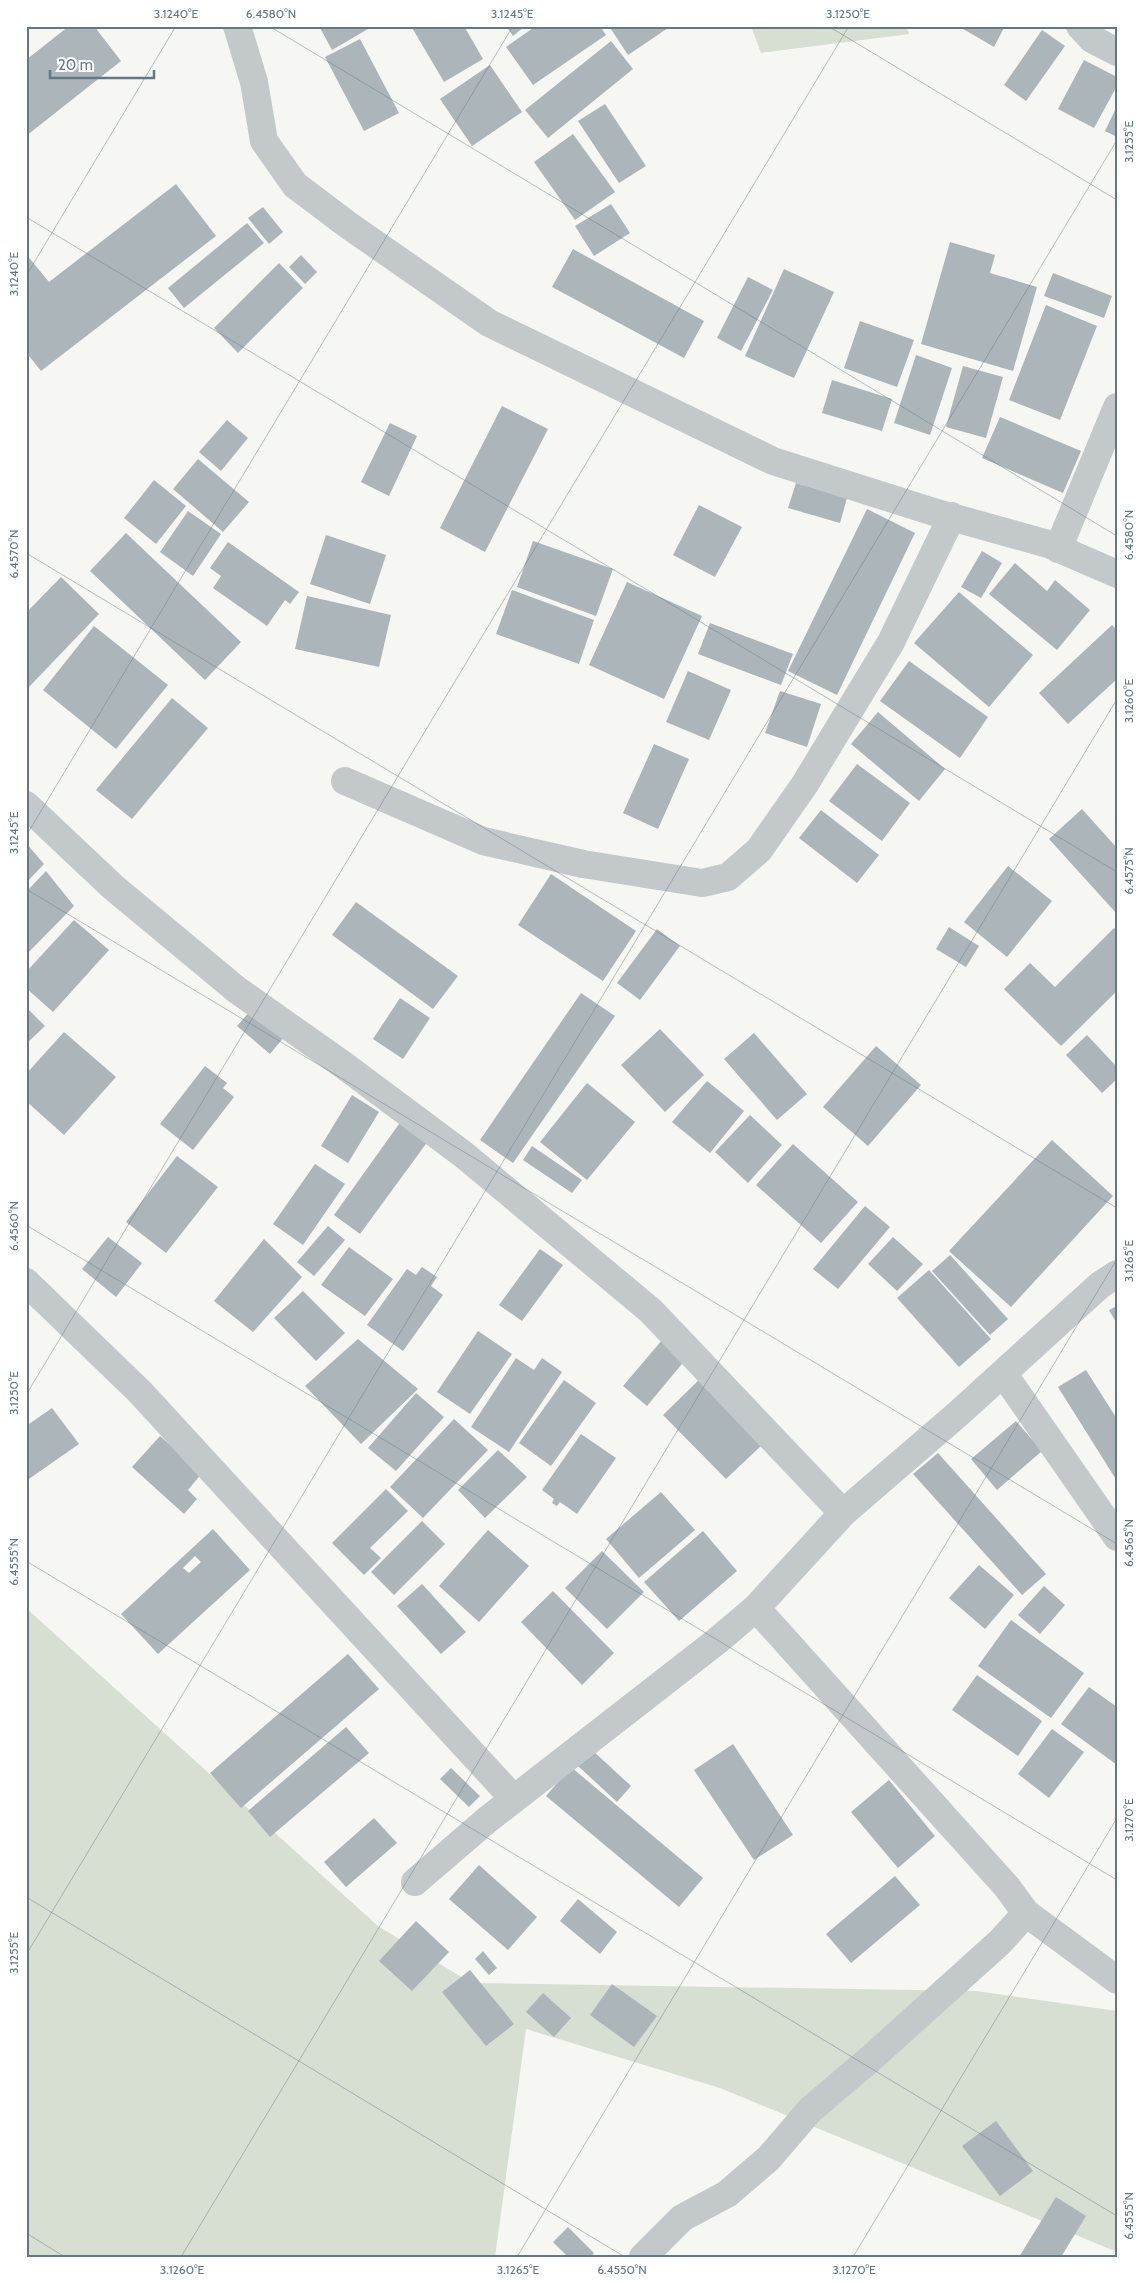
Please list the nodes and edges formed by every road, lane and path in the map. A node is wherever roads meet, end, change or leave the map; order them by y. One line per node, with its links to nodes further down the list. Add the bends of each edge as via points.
1 (237, 26): 5 (street, via 254,82 264,141 295,185 481,318 773,461)
2 (1080, 26): 3 (street, via 1092,39)
3 (1117, 52)
4 (1117, 407): 6 (street)
5 (952, 516): 6 (street); 8 (street, via 891,642 805,784 759,850 728,877 702,883 583,864 483,842)
6 (1058, 549): 7 (street)
7 (1117, 574)
8 (345, 781)
9 (26, 805): 13 (street, via 113,888 237,990 464,1155 651,1311)
10 (1117, 1274): 12 (street, via 1100,1285)
11 (26, 1282): 16 (street, via 140,1392)
12 (1003, 1373): 13 (street); 14 (street)
13 (843, 1512): 15 (street)
14 (1117, 1537)
15 (756, 1608): 16 (street); 18 (street, via 1007,1887)
16 (514, 1799): 17 (street)
17 (415, 1882)
18 (1026, 1913): 19 (street); 20 (street, via 993,1949 810,2110 769,2158 727,2194 682,2218)
19 (1117, 1980)
20 (643, 2257)

